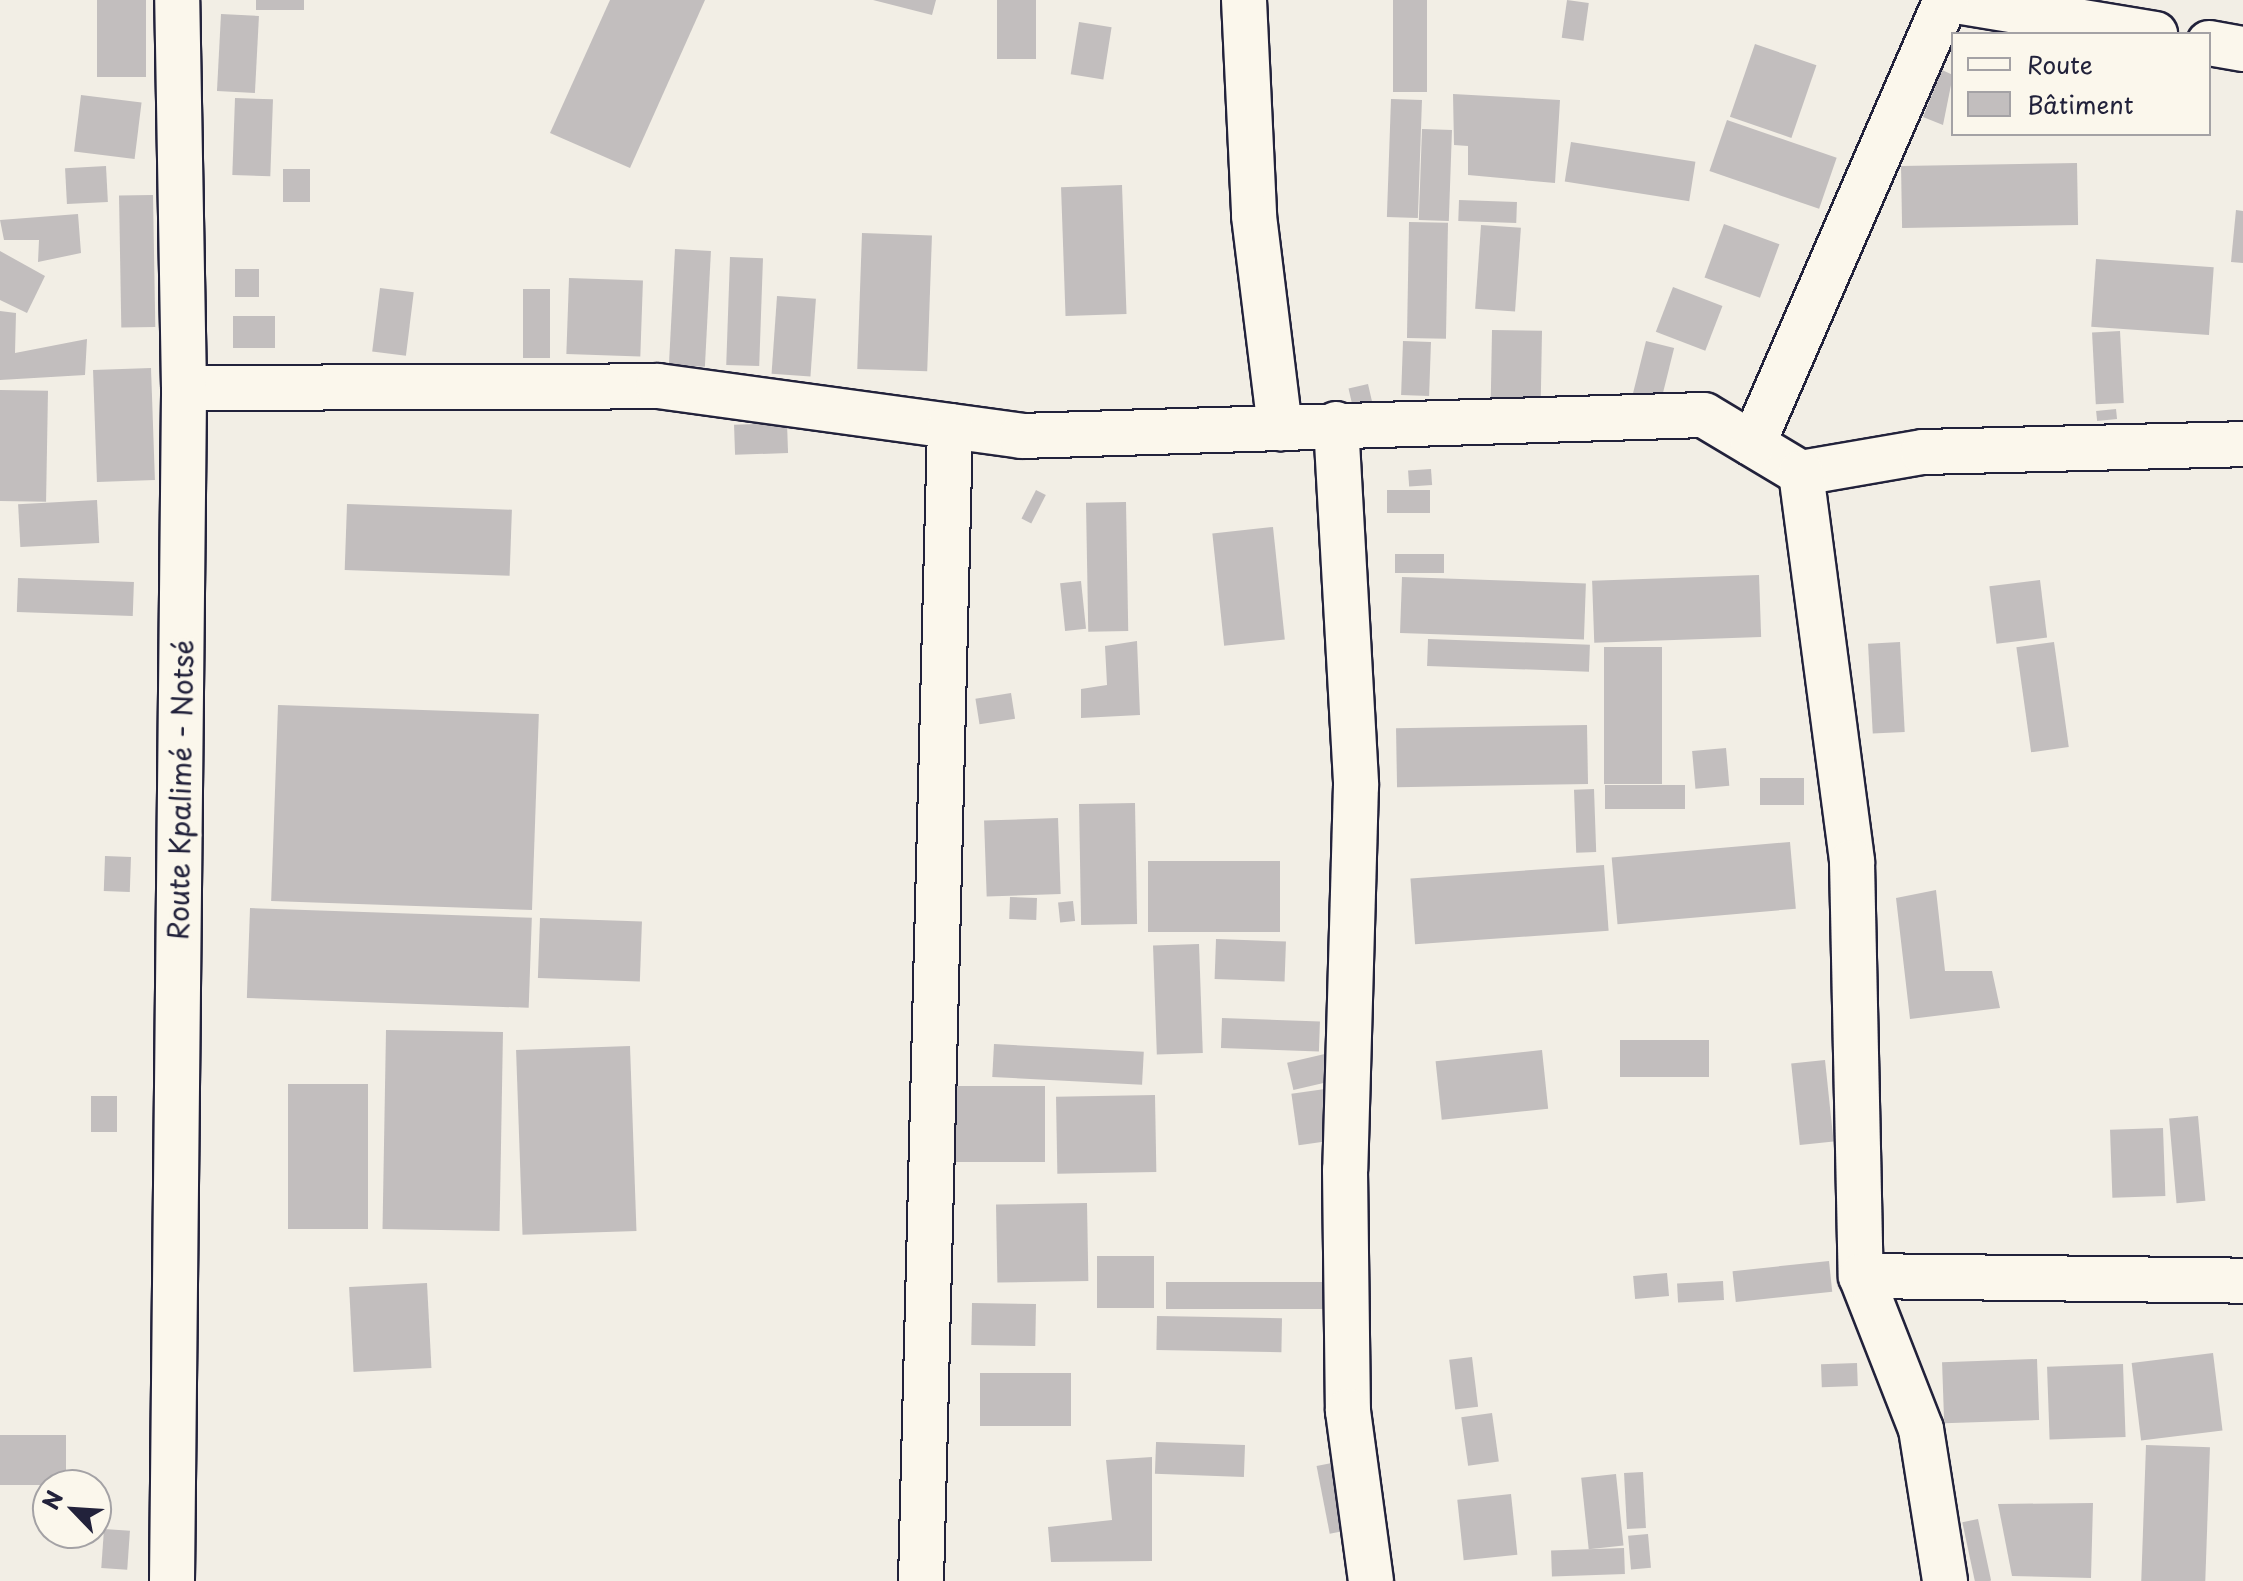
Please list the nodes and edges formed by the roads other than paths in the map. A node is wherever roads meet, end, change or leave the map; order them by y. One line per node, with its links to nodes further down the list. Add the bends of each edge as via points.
1 (177, 0): 7 (street, Route Kpalimé - Notsé)
2 (1244, 0): 10 (street, via 1254,216)
3 (1948, 0): 4 (street); 11 (street)
4 (2143, 32)
5 (2211, 43): 6 (street)
6 (2243, 49)
7 (184, 388): 9 (street, via 658,386); 16 (street, Route Kpalimé - Notsé)
8 (1336, 424): 10 (street); 11 (street, via 1704,415); 18 (street, via 1356,785 1345,1170 1348,1411)
9 (950, 426): 10 (street, via 1021,436); 17 (street)
10 (1280, 428)
11 (1753, 444): 13 (street)
12 (2243, 444): 13 (street, via 1923,452)
13 (1801, 473): 14 (street, via 1852,862)
14 (1861, 1276): 15 (street, via 2066,1285); 19 (street, via 1921,1429)
15 (2243, 1281)
16 (172, 1581)
17 (921, 1581)
18 (1371, 1581)
19 (1945, 1581)

